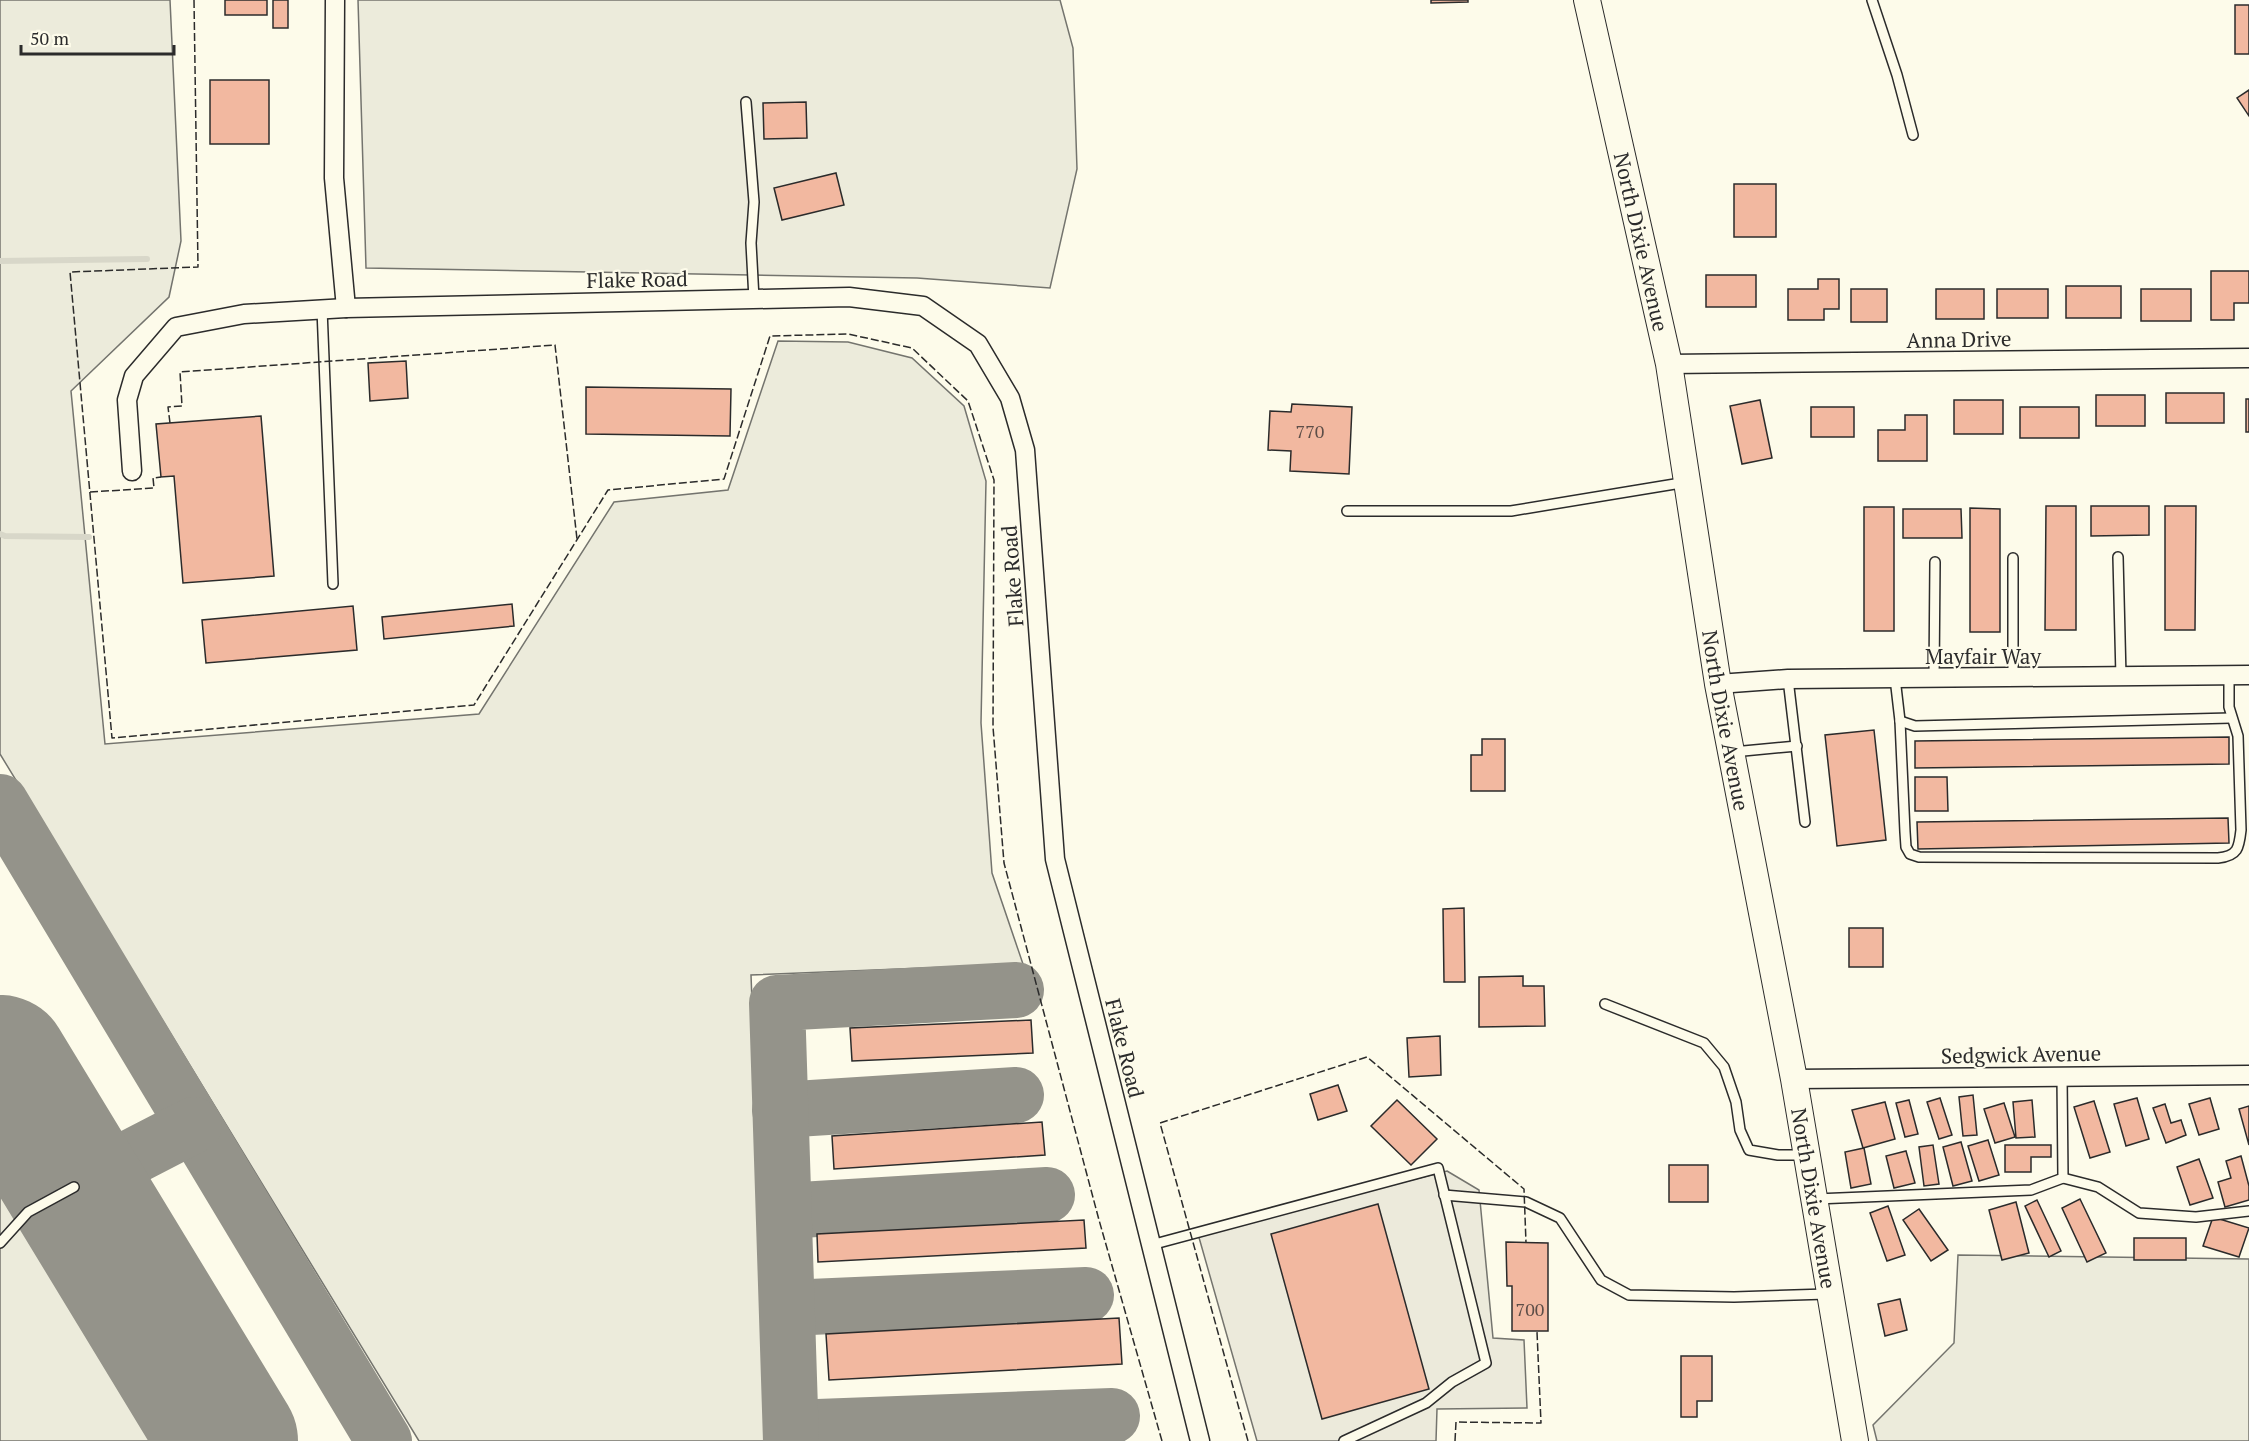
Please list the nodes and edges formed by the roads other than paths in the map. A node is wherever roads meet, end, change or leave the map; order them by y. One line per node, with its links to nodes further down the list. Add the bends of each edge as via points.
1 (335, 0): 7 (street, via 334,178)
2 (1587, 0): 10 (street, North Dixie Avenue)
3 (1872, 0): 5 (lane)
4 (746, 102): 6 (lane, via 754,202)
5 (1913, 135)
6 (753, 299): 7 (street, Flake Road); 42 (street, Flake Road, via 849,297 923,306 978,344 1010,398 1025,450 1055,859)
7 (346, 308): 8 (street, Flake Road)
8 (322, 309): 11 (street, Flake Road, via 244,314 176,327 131,384 127,400); 17 (lane)
9 (2249, 358): 10 (street, Anna Drive)
10 (1669, 364): 12 (street, North Dixie Avenue)
11 (132, 471)
12 (1687, 482): 13 (lane, via 1511,511); 25 (street, North Dixie Avenue)
13 (1347, 511)
14 (2118, 557): 20 (lane)
15 (2013, 558): 22 (lane)
16 (1935, 562): 24 (lane)
17 (333, 584)
18 (2229, 675): 19 (street, Mayfair Way); 20 (street, Mayfair Way); 26 (lane)
19 (2249, 675)
20 (2121, 677): 22 (street, Mayfair Way)
21 (1895, 678): 23 (street, Mayfair Way); 24 (street, Mayfair Way); 27 (lane)
22 (2013, 678): 24 (street, Mayfair Way)
23 (1788, 679): 25 (street, Mayfair Way); 28 (lane)
24 (1934, 679)
25 (1718, 684): 29 (street, North Dixie Avenue)
26 (2231, 718): 27 (lane, via 1915,726); 27 (lane, via 2238,736 2241,830 2235,852 2218,858 1919,858 1906,847)
27 (1900, 721)
28 (1797, 746): 29 (lane); 30 (lane)
29 (1731, 753): 34 (street, North Dixie Avenue)
30 (1805, 822)
31 (1605, 1004): 35 (lane, via 1704,1043 1724,1066 1749,1150)
32 (2249, 1075): 33 (street, Sedgwick Avenue)
33 (2062, 1076): 34 (street, Sedgwick Avenue); 36 (lane)
34 (1794, 1079): 35 (street, North Dixie Avenue)
35 (1806, 1155): 39 (street, North Dixie Avenue)
36 (2063, 1178): 39 (lane, via 2031,1190); 40 (lane, via 2097,1187 2139,1213 2196,1217)
37 (74, 1187): 41 (lane, via 28,1212)
38 (1444, 1195): 42 (lane, via 1438,1168); 43 (lane, via 1526,1202 1560,1218 1601,1280 1629,1295); 45 (lane, via 1486,1363 1452,1382 1426,1403)
39 (1814, 1199): 43 (street, North Dixie Avenue)
40 (2249, 1211)
41 (0, 1243)
42 (1151, 1245): 44 (street, Flake Road)
43 (1830, 1294): 46 (street, North Dixie Avenue)
44 (1200, 1441)
45 (1344, 1441)
46 (1855, 1441)

